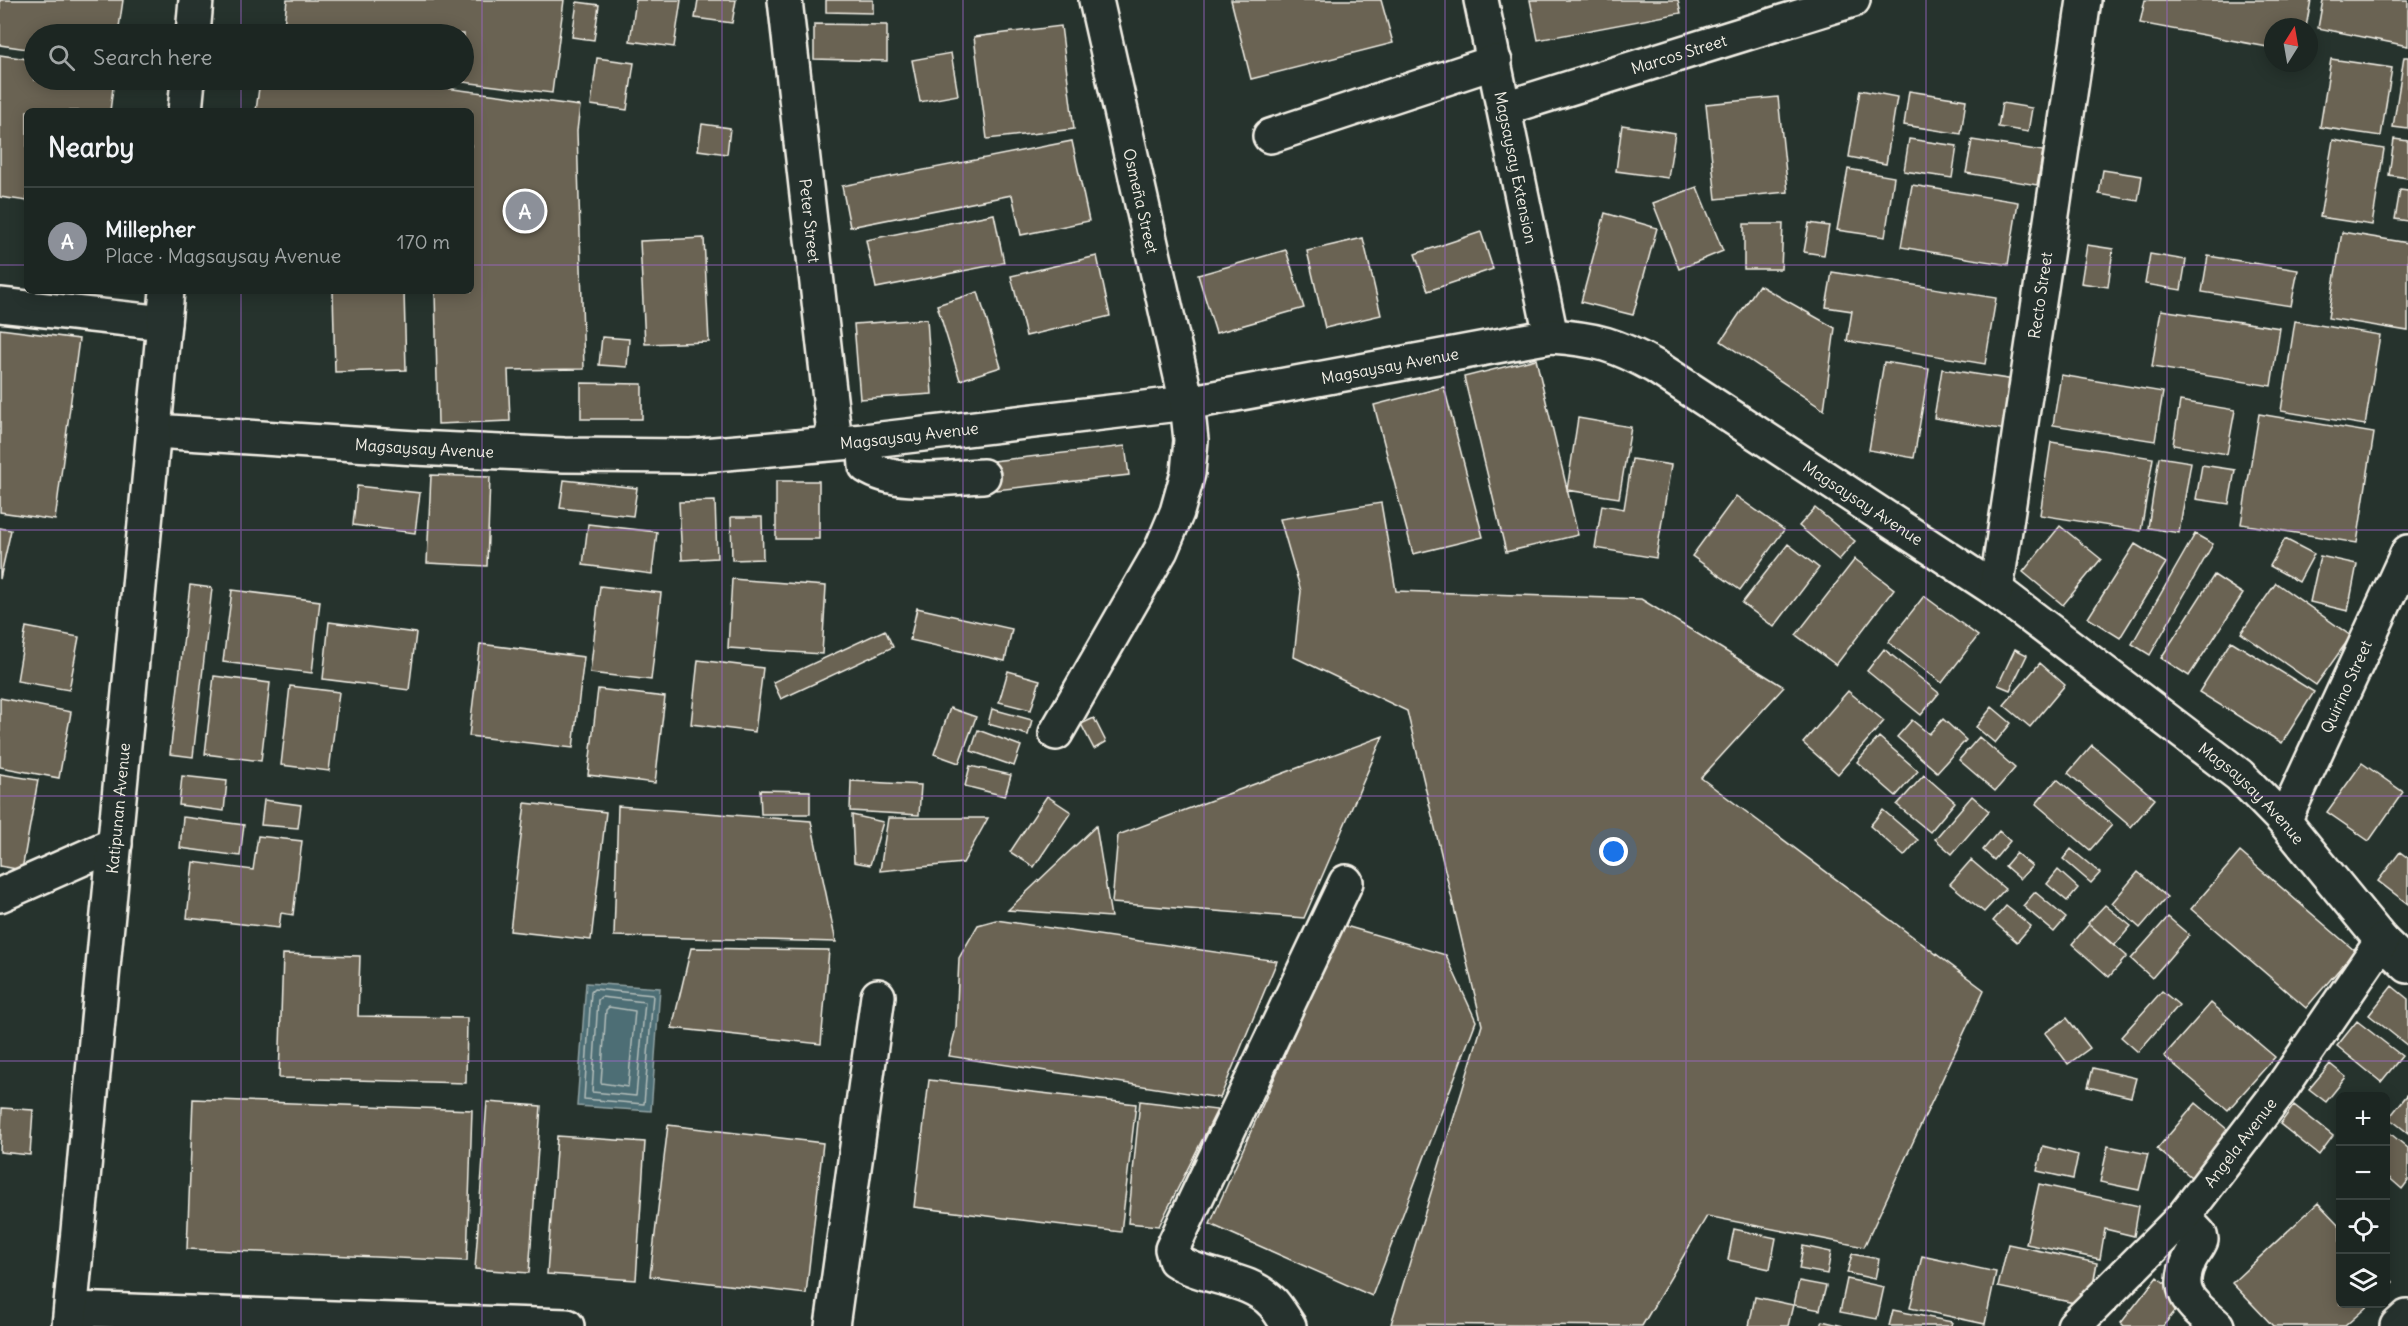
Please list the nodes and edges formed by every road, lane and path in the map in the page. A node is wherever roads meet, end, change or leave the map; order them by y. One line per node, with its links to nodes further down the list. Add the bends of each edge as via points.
1 (196, 0): 7 (street)
2 (785, 0): 19 (street, Peter Street)
3 (1096, 0): 17 (street, Osmeña Street)
4 (1481, 0): 8 (street, Magsaysay Extension)
5 (1852, 0): 11 (street, Marcos Street)
6 (2084, 0): 22 (street, Recto Street)
7 (194, 24)
8 (1495, 62): 11 (street, Magsaysay Extension); 12 (street)
9 (187, 90): 10 (street)
10 (185, 108)
11 (1505, 108): 16 (street, Magsaysay Extension)
12 (1270, 136)
13 (167, 294): 15 (street, Katipunan Avenue)
14 (0, 305): 15 (street)
15 (164, 323): 18 (street, Katipunan Avenue)
16 (1551, 336): 17 (street, Magsaysay Avenue); 22 (street, Magsaysay Avenue, via 1622,348 1648,362)
17 (1187, 403): 19 (street, Magsaysay Avenue); 23 (street, Osmeña Street, via 1191,440 1188,473 1177,512 1161,550)
18 (155, 431): 19 (street, Magsaysay Avenue, via 564,455 691,456); 25 (street, Katipunan Avenue)
19 (849, 442): 20 (street, Peter Street, via 866,466 880,476)
20 (983, 476)
21 (2408, 552): 24 (street, Quirino Street)
22 (1996, 590): 24 (street, Magsaysay Avenue, via 2239,775)
23 (1056, 733)
24 (2284, 821): 28 (street, Magsaysay Avenue)
25 (115, 844): 27 (street); 32 (street, Katipunan Avenue)
26 (1346, 882): 36 (street, via 1172,1249 1175,1260 1189,1270 1247,1285 1272,1302)
27 (0, 895)
28 (2382, 941): 29 (street, Magsaysay Avenue); 31 (street, Angela Avenue, via 2281,1089)
29 (2408, 966)
30 (878, 996): 35 (street)
31 (2183, 1217): 37 (street, Angela Avenue); 38 (street, via 2201,1240 2189,1260 2183,1282 2187,1300)
32 (70, 1317): 34 (street)
33 (2407, 1317): 39 (street)
34 (567, 1326)
35 (832, 1326)
36 (1289, 1326)
37 (2074, 1326)
38 (2217, 1326)
39 (2397, 1326)

